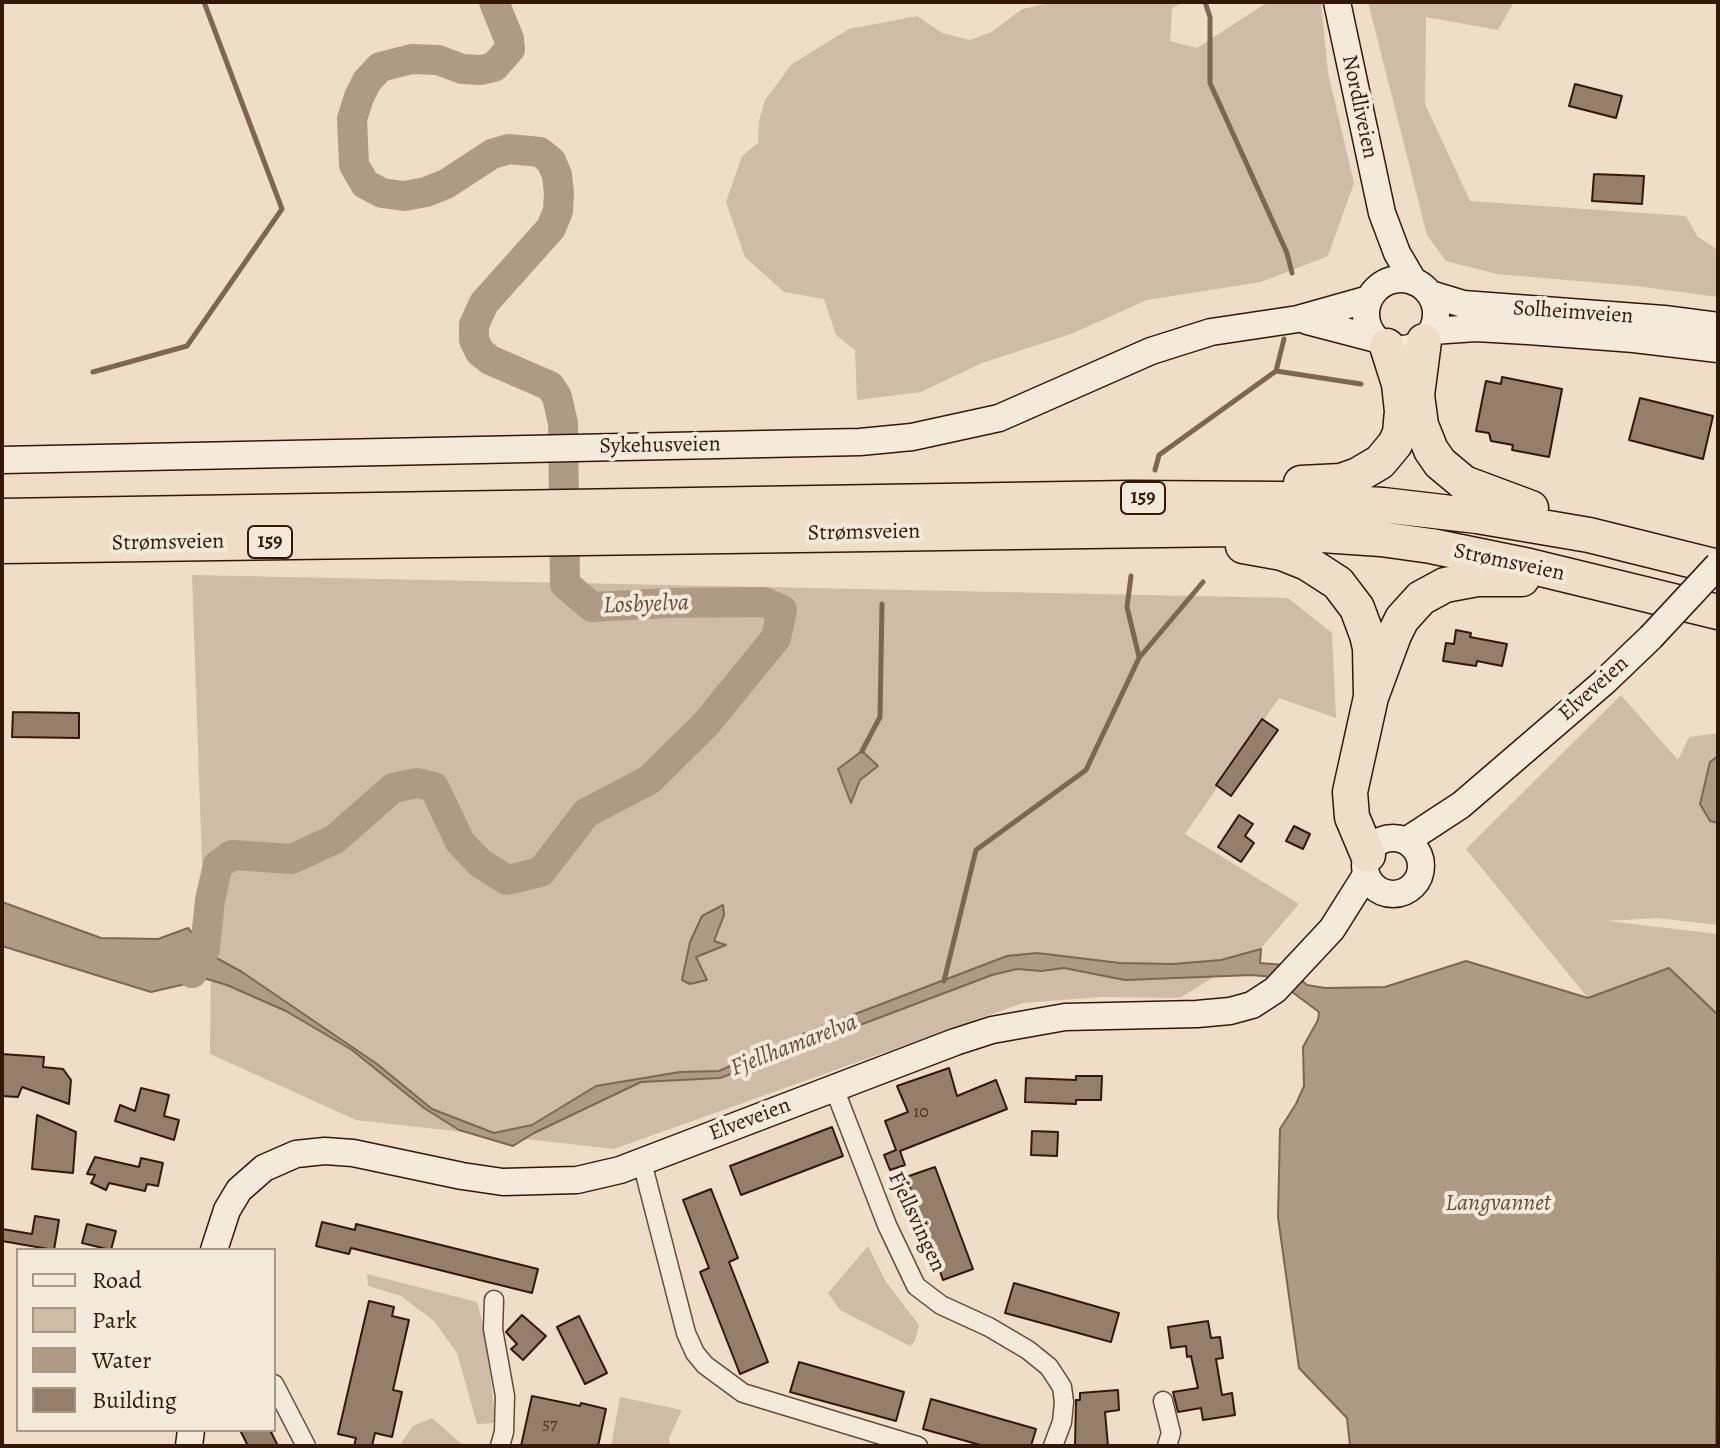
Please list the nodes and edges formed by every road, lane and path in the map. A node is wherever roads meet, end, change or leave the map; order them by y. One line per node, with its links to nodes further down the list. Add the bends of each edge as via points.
1 (1337, 2): 2 (main road, Nordliveien)
2 (1382, 213): 3 (main road, Nordliveien, via 1397,253); 4 (main road, Nordliveien)
3 (1422, 288): 4 (main road, via 1399,279); 6 (main road, Solheimveien, via 1463,304); 7 (main road, via 1436,316)
4 (1373, 294): 5 (main road, Sykehusveien); 8 (main road, via 1368,324)
5 (1298, 319): 8 (main road, Sykehusveien); 10 (main road, Sykehusveien, via 1197,336 979,424 860,442)
6 (1718, 326)
7 (1428, 336): 8 (main road, via 1406,349); 9 (main road, Solheimveien, via 1476,328); 17 (highway, via 1417,384 1421,425 1440,463 1464,483 1522,506)
8 (1382, 343): 11 (highway, via 1401,395 1400,433 1380,462 1341,481 874,489)
9 (1718, 349)
10 (2, 460)
11 (696, 505): 13 (highway, Strømsveien / 159); 18 (highway, Strømsveien / 159, via 1204,497 1335,502 1517,522)
12 (2, 516): 14 (highway, Strømsveien / 159)
13 (595, 522): 14 (highway, Strømsveien / 159); 15 (highway, Strømsveien / 159)
14 (538, 523): 16 (highway, Strømsveien / 159)
15 (799, 535): 19 (highway, Strømsveien / 159, via 1282,531 1431,546); 21 (highway, via 1200,541 1282,553 1326,573 1357,608 1370,648)
16 (2, 546)
17 (1718, 553)
18 (1718, 566): 22 (main road, Elveveien, bridge, via 1603,683)
19 (1586, 579): 20 (highway, Strømsveien / 159); 21 (highway, via 1477,579 1432,591 1402,619)
20 (1718, 612)
21 (1371, 697): 22 (highway, via 1357,769 1367,813)
22 (1388, 861): 23 (main road, Elveveien, via 1332,929 1258,1002 1230,1011 1086,1015 1008,1026)
23 (834, 1088): 24 (main road, Elveveien); 32 (street, Fjellsvingen, via 916,1286 941,1305 1028,1350 1062,1387 1062,1422)
24 (642, 1162): 25 (main road, Elveveien, via 591,1178 522,1183 482,1180 353,1153 310,1152 284,1158 245,1183 222,1220); 31 (street, via 686,1333 705,1365 743,1393)
25 (215, 1248)
26 (494, 1300): 30 (street, via 493,1329 505,1396)
27 (276, 1388): 29 (street)
28 (1163, 1401): 33 (street, via 1171,1433)
29 (306, 1446)
30 (500, 1446)
31 (918, 1446)
32 (1053, 1446)
33 (1167, 1446)

